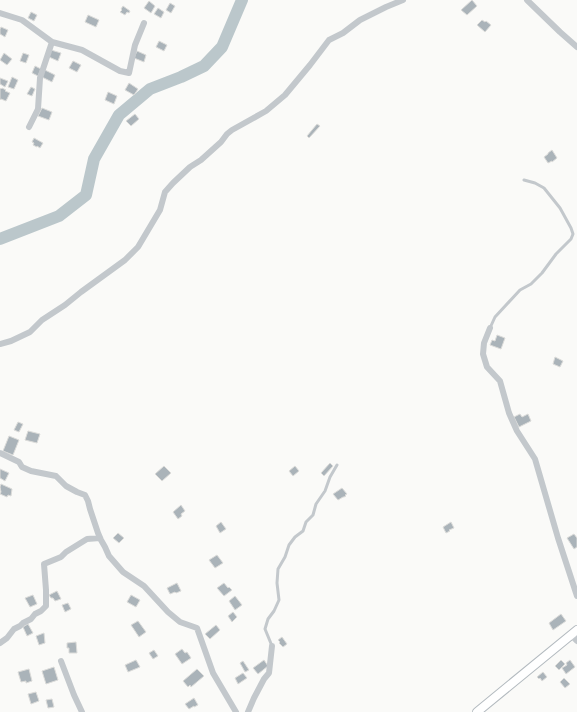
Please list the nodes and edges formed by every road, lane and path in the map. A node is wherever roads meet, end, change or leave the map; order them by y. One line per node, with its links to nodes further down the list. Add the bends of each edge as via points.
1 (403, 0): 10 (street, via 360,20 329,40 285,94 266,111 232,130 201,160 190,167 165,192 160,210 138,247 126,260 42,320 30,332)
2 (527, 0): 6 (street)
3 (0, 13): 5 (street, via 22,20)
4 (144, 23): 5 (street, via 129,73 120,71 82,50)
5 (52, 42): 7 (street, via 40,78 38,109)
6 (577, 47)
7 (28, 128)
8 (524, 180): 9 (lane, via 544,188 560,208 573,234 542,273 520,290 495,317)
9 (490, 328): 14 (street, via 483,354 487,367 500,381 517,431 535,459)
10 (0, 344)
11 (0, 453): 13 (street, via 31,471 56,476 66,486 85,495)
12 (337, 465): 17 (lane, via 316,504 313,515 306,522 303,531 289,545 278,568 279,600 265,629)
13 (100, 538): 16 (street, via 87,539 61,557 44,564 46,606 14,629); 20 (street, via 109,556 123,572 144,586 180,622 197,628 213,673)
14 (577, 596)
15 (575, 635): 22 (street)
16 (0, 643)
17 (272, 646): 21 (street, via 269,673)
18 (61, 661): 19 (street)
19 (82, 712)
20 (236, 712)
21 (248, 712)
22 (477, 712)

